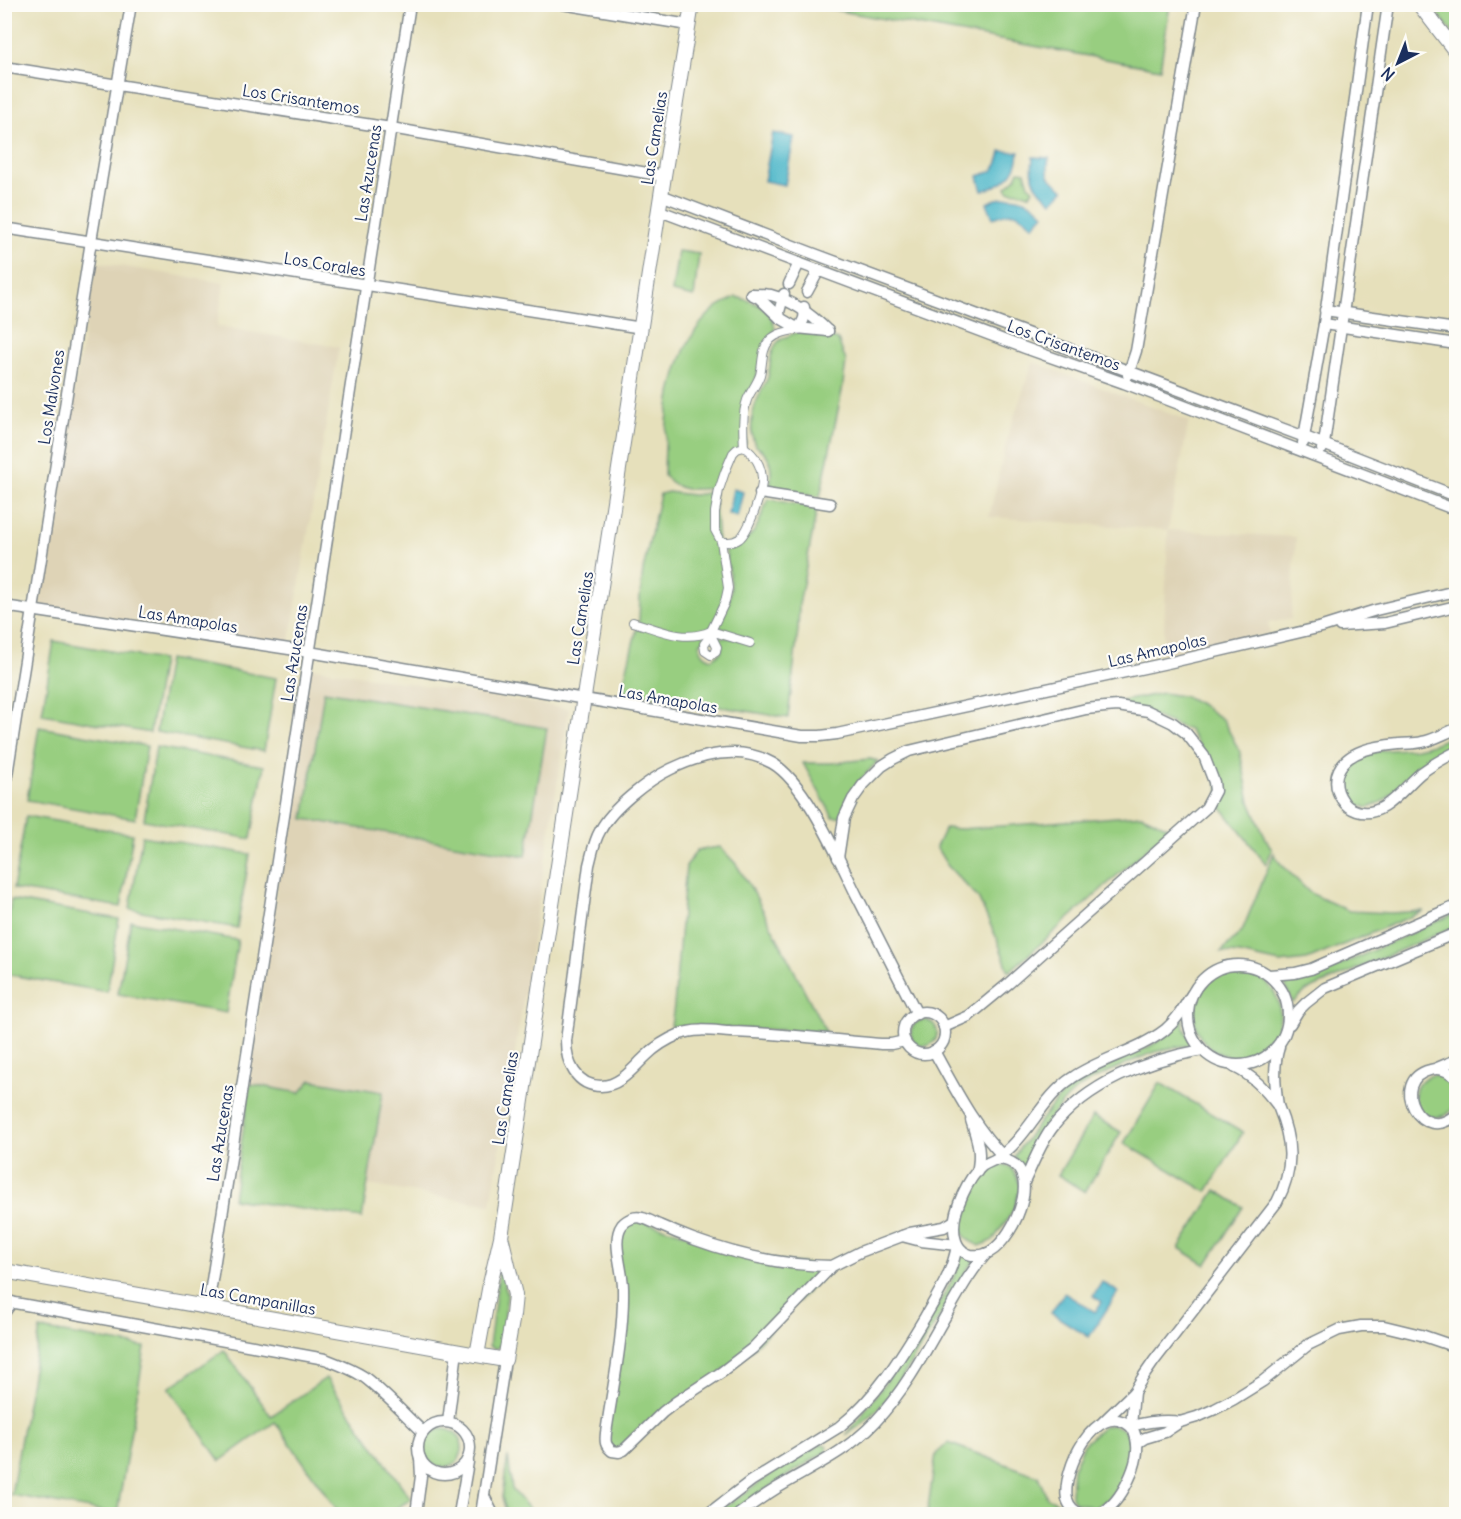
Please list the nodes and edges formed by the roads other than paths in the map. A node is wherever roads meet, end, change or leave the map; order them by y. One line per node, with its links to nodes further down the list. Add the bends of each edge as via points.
1 (130, 4): 14 (street, Los Malvones)
2 (410, 4): 15 (street, Las Azucenas)
3 (562, 4): 9 (street)
4 (692, 4): 9 (street, Las Camelias)
5 (1196, 4): 38 (street, via 1136,351)
6 (1368, 4): 12 (street)
7 (1388, 4): 13 (street)
8 (1419, 4): 10 (street)
9 (689, 25): 16 (street, Las Camelias)
10 (1456, 52)
11 (4, 66): 14 (street, Los Crisantemos)
12 (1357, 77): 13 (street); 29 (street)
13 (1376, 80): 30 (street)
14 (116, 85): 15 (street, Los Crisantemos); 20 (street, Los Malvones)
15 (391, 128): 16 (street, Los Crisantemos); 25 (street, Las Azucenas)
16 (664, 176): 17 (street, Las Camelias)
17 (662, 195): 18 (street, Las Camelias); 21 (street, Los Crisantemos)
18 (660, 211): 22 (street, Los Crisantemos); 34 (street, Las Camelias)
19 (4, 228): 20 (street, Los Corales)
20 (91, 241): 25 (street, Los Corales); 53 (street, Los Malvones)
21 (812, 253): 22 (street); 24 (street, Los Crisantemos)
22 (803, 264): 23 (street, Los Crisantemos); 26 (street)
23 (819, 270): 27 (street, Los Crisantemos); 28 (street)
24 (892, 282): 27 (street); 38 (street, Los Crisantemos)
25 (365, 286): 34 (street, Los Corales); 58 (street, Las Azucenas)
26 (785, 292): 28 (street); 31 (street); 31 (street, via 751,294)
27 (887, 296): 39 (street, Los Crisantemos)
28 (805, 302): 35 (street); 35 (street, via 828,331)
29 (1325, 310): 30 (street); 32 (street)
30 (1342, 312): 33 (street); 36 (street)
31 (780, 318): 35 (street)
32 (1324, 324): 33 (street); 40 (street)
33 (1341, 327): 37 (street); 41 (street)
34 (642, 328): 59 (street, Las Camelias)
35 (800, 328): 42 (street, via 768,342 761,372 744,411)
36 (1456, 329)
37 (1456, 344)
38 (1129, 370): 39 (street); 40 (street, Los Crisantemos)
39 (1124, 383): 43 (street, Los Crisantemos)
40 (1305, 437): 41 (street, Los Crisantemos); 43 (street)
41 (1324, 444): 44 (street); 46 (street, Los Crisantemos)
42 (744, 447): 45 (street, via 758,460 763,480); 49 (street, via 733,453 719,490 715,530)
43 (1301, 451): 44 (street, Los Crisantemos)
44 (1318, 457): 48 (street, Los Crisantemos)
45 (760, 493): 47 (street); 49 (street, via 740,538 730,543)
46 (1456, 496): 48 (street)
47 (830, 504)
48 (1454, 509)
49 (721, 541): 56 (street, via 728,588)
50 (1456, 591): 55 (street, Las Amapolas)
51 (4, 606): 53 (street, Las Amapolas)
52 (1456, 606): 55 (street, Las Amapolas, via 1385,623)
53 (33, 611): 58 (street, Las Amapolas); 62 (street, Los Malvones)
54 (633, 622): 56 (street, via 682,636)
55 (1322, 627): 59 (street, Las Amapolas, via 820,736)
56 (711, 633): 57 (street)
57 (750, 643)
58 (309, 652): 59 (street, Las Amapolas); 93 (street, Las Azucenas)
59 (585, 700): 87 (street, Las Camelias)
60 (1456, 729): 61 (street, via 1422,742 1384,746 1352,756 1338,773 1336,788 1347,806 1377,812 1432,765)
61 (1456, 752)
62 (4, 794)
63 (838, 858): 68 (street); 69 (street, via 844,818 853,799 882,766 909,751 1086,709 1118,706 1148,711 1173,723 1204,756 1215,791 1206,808 969,1016); 71 (street, via 797,787 781,769 761,758 738,753 712,754 644,785 600,830 593,847 566,1041 568,1059 581,1079 601,1086 622,1079 671,1038 694,1031 881,1044)
64 (1456, 906): 66 (street, via 1311,969)
65 (1456, 933): 70 (street, via 1325,988 1298,1011)
66 (1269, 975): 67 (street, via 1256,968 1226,966 1201,981); 70 (street, via 1286,999)
67 (1192, 994): 73 (street, via 1189,1023); 82 (street, via 1164,1030 1147,1042 1085,1070 1055,1091)
68 (917, 1014): 69 (street, via 938,1017); 71 (street, via 905,1025)
69 (944, 1027): 74 (street, via 944,1041)
70 (1287, 1029): 72 (street)
71 (905, 1041): 74 (street, via 920,1053)
72 (1281, 1042): 76 (street, via 1258,1061); 79 (street, via 1275,1067)
73 (1202, 1050): 76 (street); 84 (street, via 1158,1060 1078,1101 1047,1136)
74 (934, 1051): 80 (street)
75 (1456, 1060): 77 (street)
76 (1228, 1064): 79 (street, via 1254,1078)
77 (1435, 1069): 78 (street); 81 (street, via 1419,1075 1414,1082 1412,1106 1431,1122 1447,1121)
78 (1456, 1078)
79 (1278, 1106): 99 (street, via 1290,1152 1284,1190)
80 (967, 1108): 82 (street); 83 (street, via 979,1150)
81 (1456, 1114)
82 (1002, 1158): 83 (street, via 982,1166); 84 (street, via 1022,1171)
83 (976, 1173): 85 (street)
84 (1024, 1182): 89 (street, via 1017,1216 1001,1242)
85 (954, 1221): 86 (street, via 944,1227); 88 (street)
86 (901, 1236): 88 (street); 90 (street)
87 (501, 1237): 97 (street, Las Camelias); 98 (street, Las Camelias, via 515,1294)
88 (957, 1245): 89 (street, via 967,1253); 105 (street, via 945,1283 885,1379 853,1417)
89 (986, 1254): 107 (street, via 972,1270 899,1392 873,1424)
90 (832, 1266): 90 (street, via 749,1256 695,1240 643,1218 625,1222 617,1235 623,1303 607,1447 612,1451 624,1450 663,1412 738,1361)
91 (4, 1271): 93 (street, Las Campanillas)
92 (8, 1302): 94 (street); 104 (street, via 325,1359 363,1377)
93 (208, 1306): 96 (street, Las Campanillas)
94 (4, 1312)
95 (1456, 1347): 102 (street, via 1394,1328 1349,1327 1308,1345 1234,1399)
96 (457, 1352): 97 (street, Las Campanillas); 100 (street)
97 (477, 1355): 98 (street, Las Campanillas)
98 (506, 1360): 110 (street, Las Camelias)
99 (1134, 1392): 101 (street); 103 (street)
100 (447, 1422): 104 (street); 108 (street, via 463,1431 468,1439)
101 (1103, 1422): 103 (street, via 1118,1421); 112 (street, via 1085,1440 1071,1467 1067,1498)
102 (1180, 1422): 103 (street); 106 (street)
103 (1131, 1426): 106 (street)
104 (423, 1432): 109 (street, via 419,1440)
105 (830, 1434): 107 (street); 117 (street, via 751,1481)
106 (1137, 1443): 111 (street, via 1130,1477)
107 (841, 1449): 118 (street)
108 (469, 1457): 109 (street, via 458,1471 449,1474 431,1472); 114 (street)
109 (420, 1458): 113 (street)
110 (484, 1496): 115 (street, Las Camelias); 116 (street)
111 (1103, 1513)
112 (1080, 1514)
113 (416, 1515)
114 (459, 1515)
115 (481, 1515)
116 (493, 1515)
117 (708, 1515)
118 (739, 1515)

